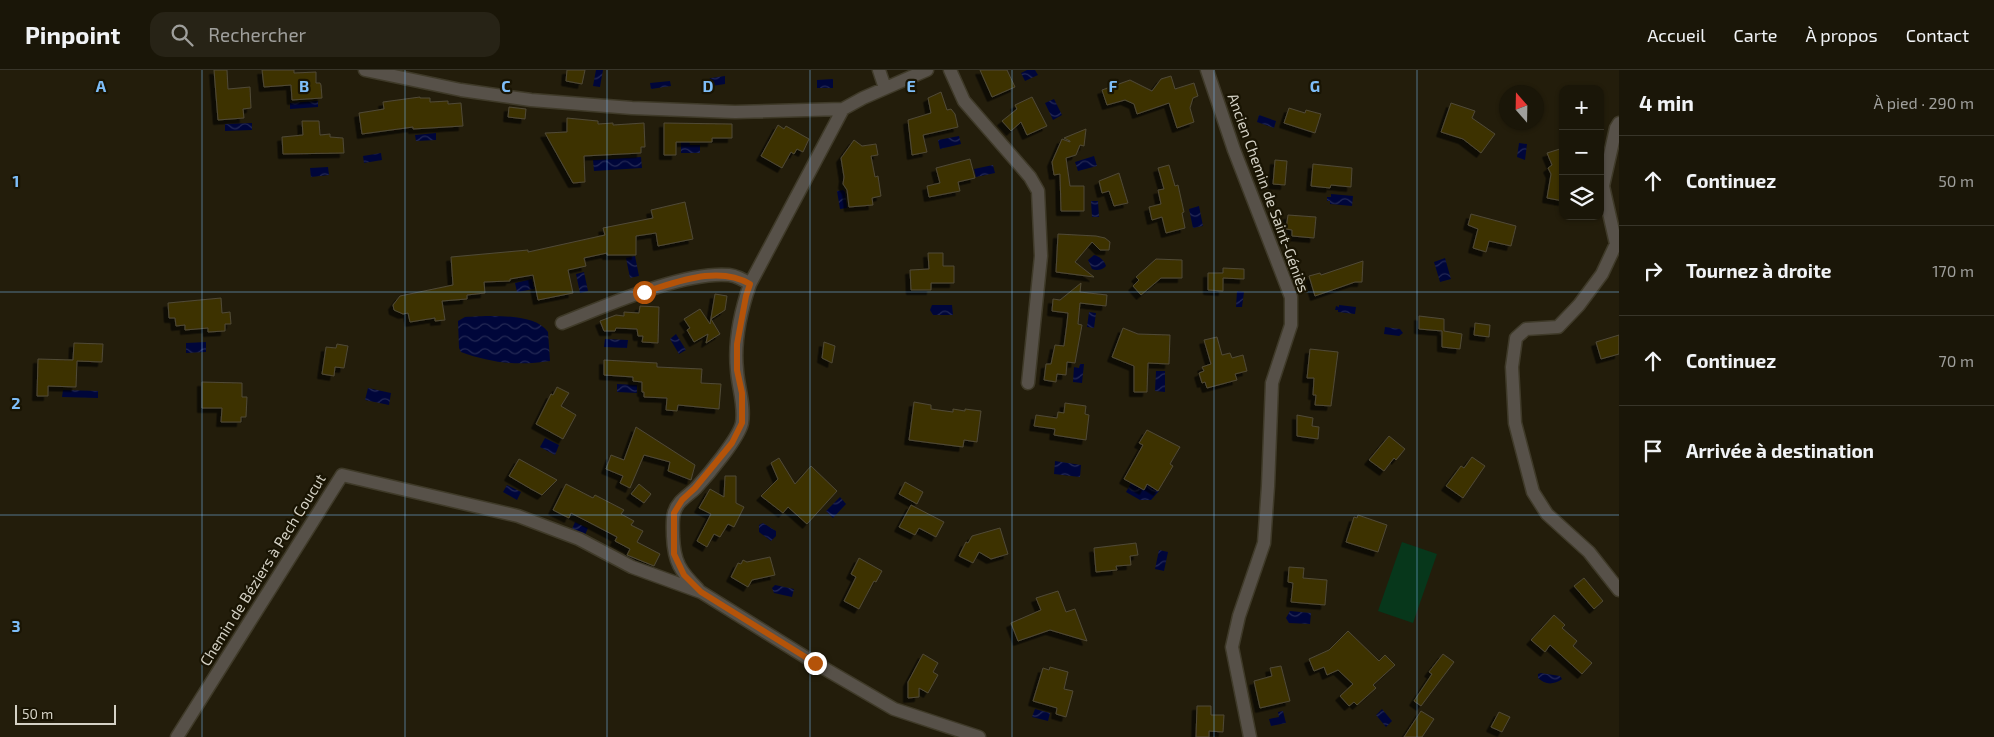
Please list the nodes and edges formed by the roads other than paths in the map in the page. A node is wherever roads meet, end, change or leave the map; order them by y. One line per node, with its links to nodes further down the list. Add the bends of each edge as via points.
1 (365, 70): 7 (street, via 461,90 530,100 735,112)
2 (879, 70): 6 (street)
3 (928, 70): 6 (street)
4 (950, 70): 11 (street, via 964,101 1030,177 1038,191 1041,256)
5 (1208, 70): 16 (street, Ancien Chemin de Saint-Géniès, via 1234,150 1291,297 1291,326 1272,382 1264,543 1232,647)
6 (886, 88): 7 (street)
7 (843, 110): 9 (street)
8 (1619, 123): 12 (street, via 1603,186 1616,244 1602,274 1580,305 1558,327 1526,329 1516,338 1512,367 1515,423 1533,492 1547,514 1589,552)
9 (750, 284): 10 (street, via 730,275 708,275 644,292); 13 (street, via 737,344 742,423 732,443 674,513 674,554 684,575)
10 (562, 323)
11 (1028, 383)
12 (1619, 590)
13 (701, 592): 14 (street, Chemin de Béziers à Pech Coucut, via 632,567 579,538 518,516 342,475); 15 (street, Chemin de Béziers à Pech Coucut, via 894,709)
14 (177, 737)
15 (979, 737)
16 (1250, 737)

